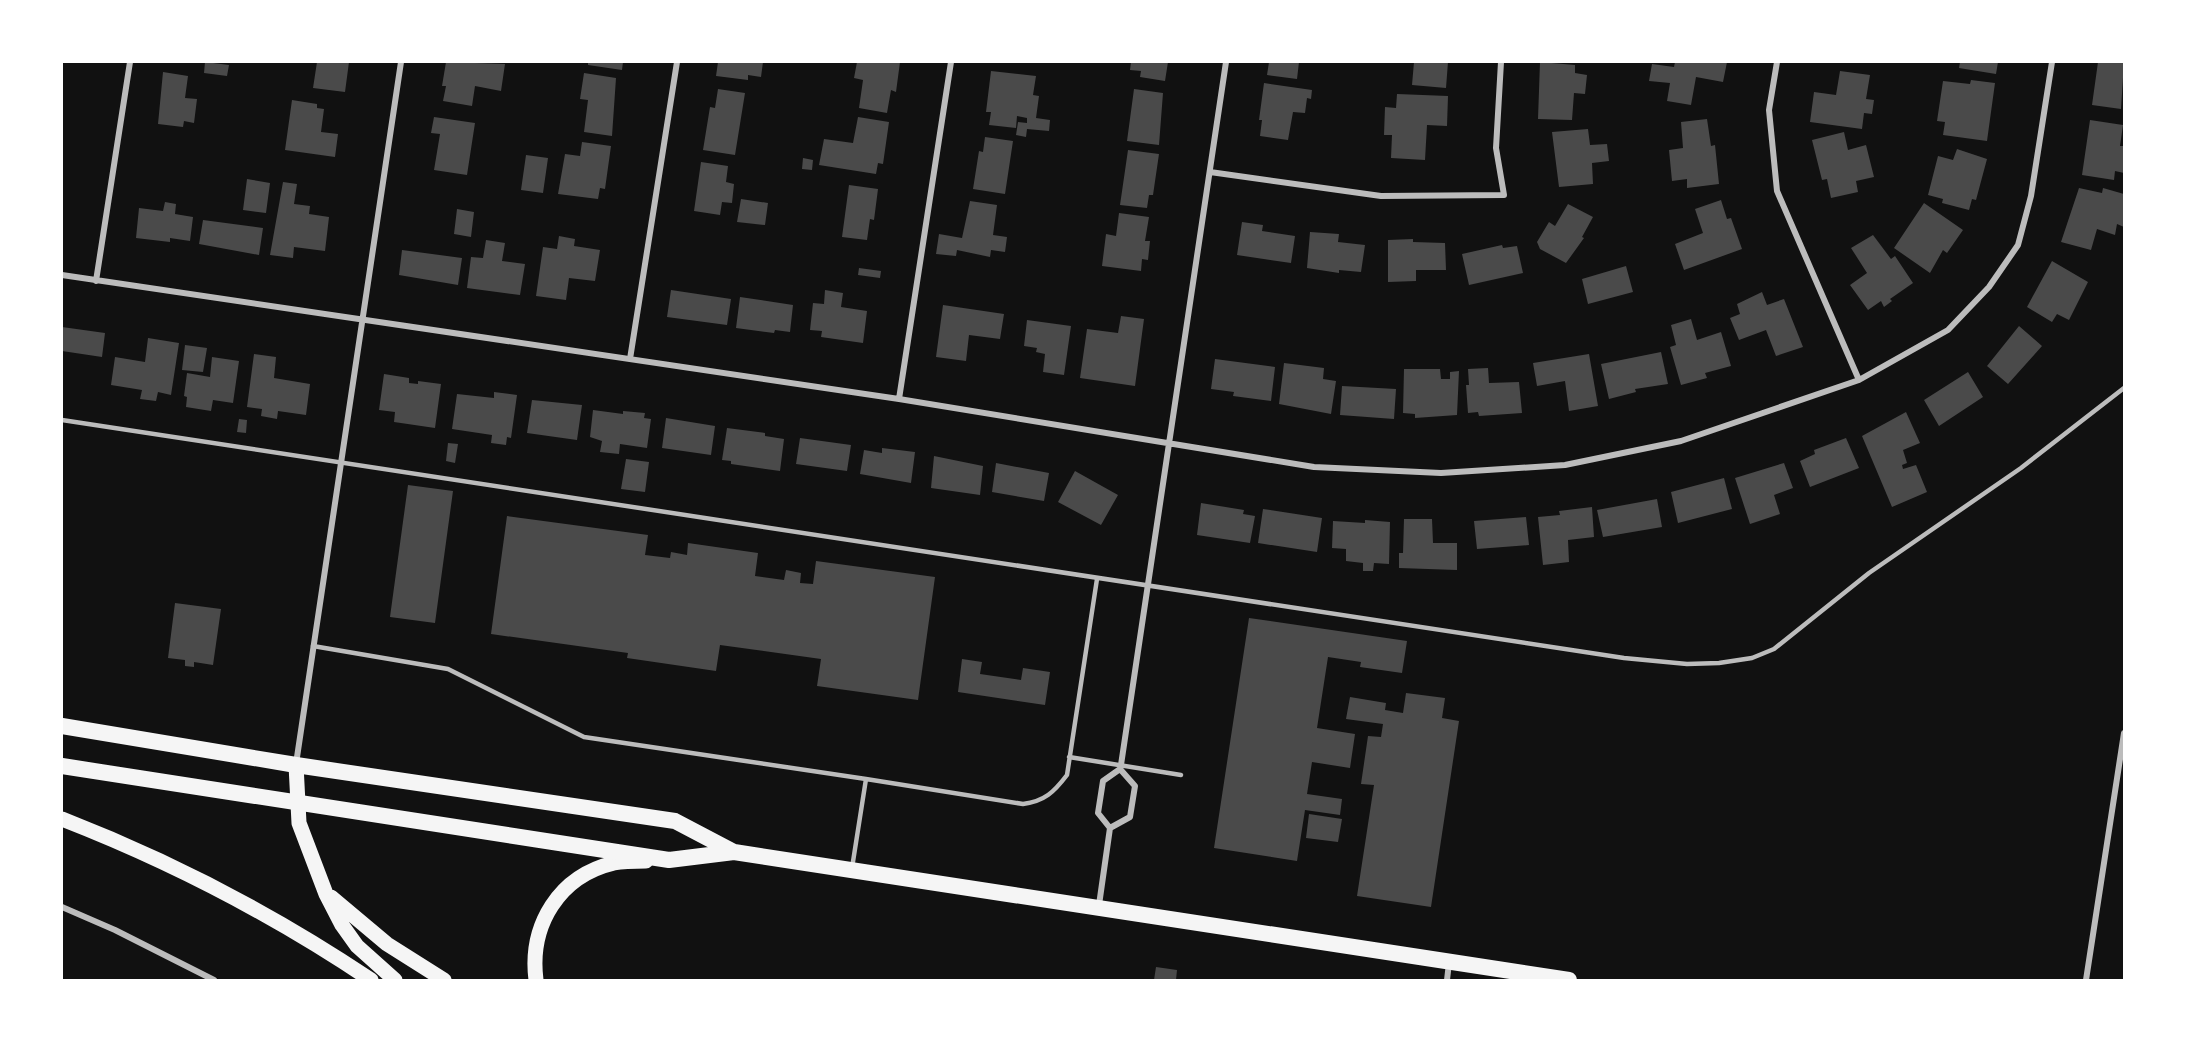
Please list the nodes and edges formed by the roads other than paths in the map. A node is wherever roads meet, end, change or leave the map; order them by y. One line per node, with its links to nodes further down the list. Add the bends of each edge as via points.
1 (130, 62): 11 (street)
2 (401, 62): 12 (street)
3 (676, 62): 13 (street)
4 (951, 62): 16 (street)
5 (1226, 62): 9 (street)
6 (1501, 62): 9 (street, via 1496,148 1504,195 1381,196)
7 (1776, 62): 14 (street, via 1769,110 1777,191)
8 (2052, 62): 14 (street, via 2031,196 2018,245 1989,287 1948,330)
9 (1210, 172): 18 (street)
10 (62, 276): 11 (street)
11 (96, 281): 12 (street)
12 (363, 320): 13 (street); 19 (street)
13 (630, 359): 16 (street)
14 (1859, 380): 18 (street, via 1681,441 1564,465 1441,473 1314,467)
15 (2124, 388): 21 (lane, via 2021,468 1869,573 1796,634 1752,658 1687,664 1624,658)
16 (899, 399): 18 (street)
17 (62, 420): 19 (lane)
18 (1171, 442): 21 (street)
19 (340, 463): 20 (lane); 22 (street)
20 (1097, 579): 21 (lane); 25 (lane)
21 (1148, 587): 28 (street)
22 (312, 646): 26 (street); 30 (lane, via 448,669 584,737)
23 (62, 726): 26 (highway)
24 (2124, 733): 48 (street)
25 (1069, 757): 28 (lane); 30 (lane, via 1066,775 1054,792 1040,802 1023,804)
26 (296, 765): 31 (main road); 34 (highway, via 675,821)
27 (62, 766): 31 (highway)
28 (1121, 767): 29 (lane); 33 (street, via 1103,781 1098,813); 33 (street, via 1135,786 1130,817)
29 (1181, 775)
30 (866, 779): 36 (lane)
31 (297, 802): 35 (highway); 37 (main road, via 299,823)
32 (62, 819): 42 (main road, via 196,879 288,928)
33 (1110, 828): 39 (street)
34 (734, 852): 35 (highway); 36 (highway)
35 (669, 860): 45 (main road, via 616,862 574,880 549,909 540,928 535,948)
36 (852, 870): 39 (highway)
37 (327, 894): 43 (main road, via 357,946); 44 (main road, via 387,944)
38 (62, 907): 41 (street)
39 (1099, 908): 40 (highway)
40 (1449, 962): 46 (street); 47 (highway)
41 (214, 981)
42 (370, 981)
43 (394, 981)
44 (444, 981)
45 (536, 981)
46 (1447, 981)
47 (1569, 981)
48 (2086, 981)

